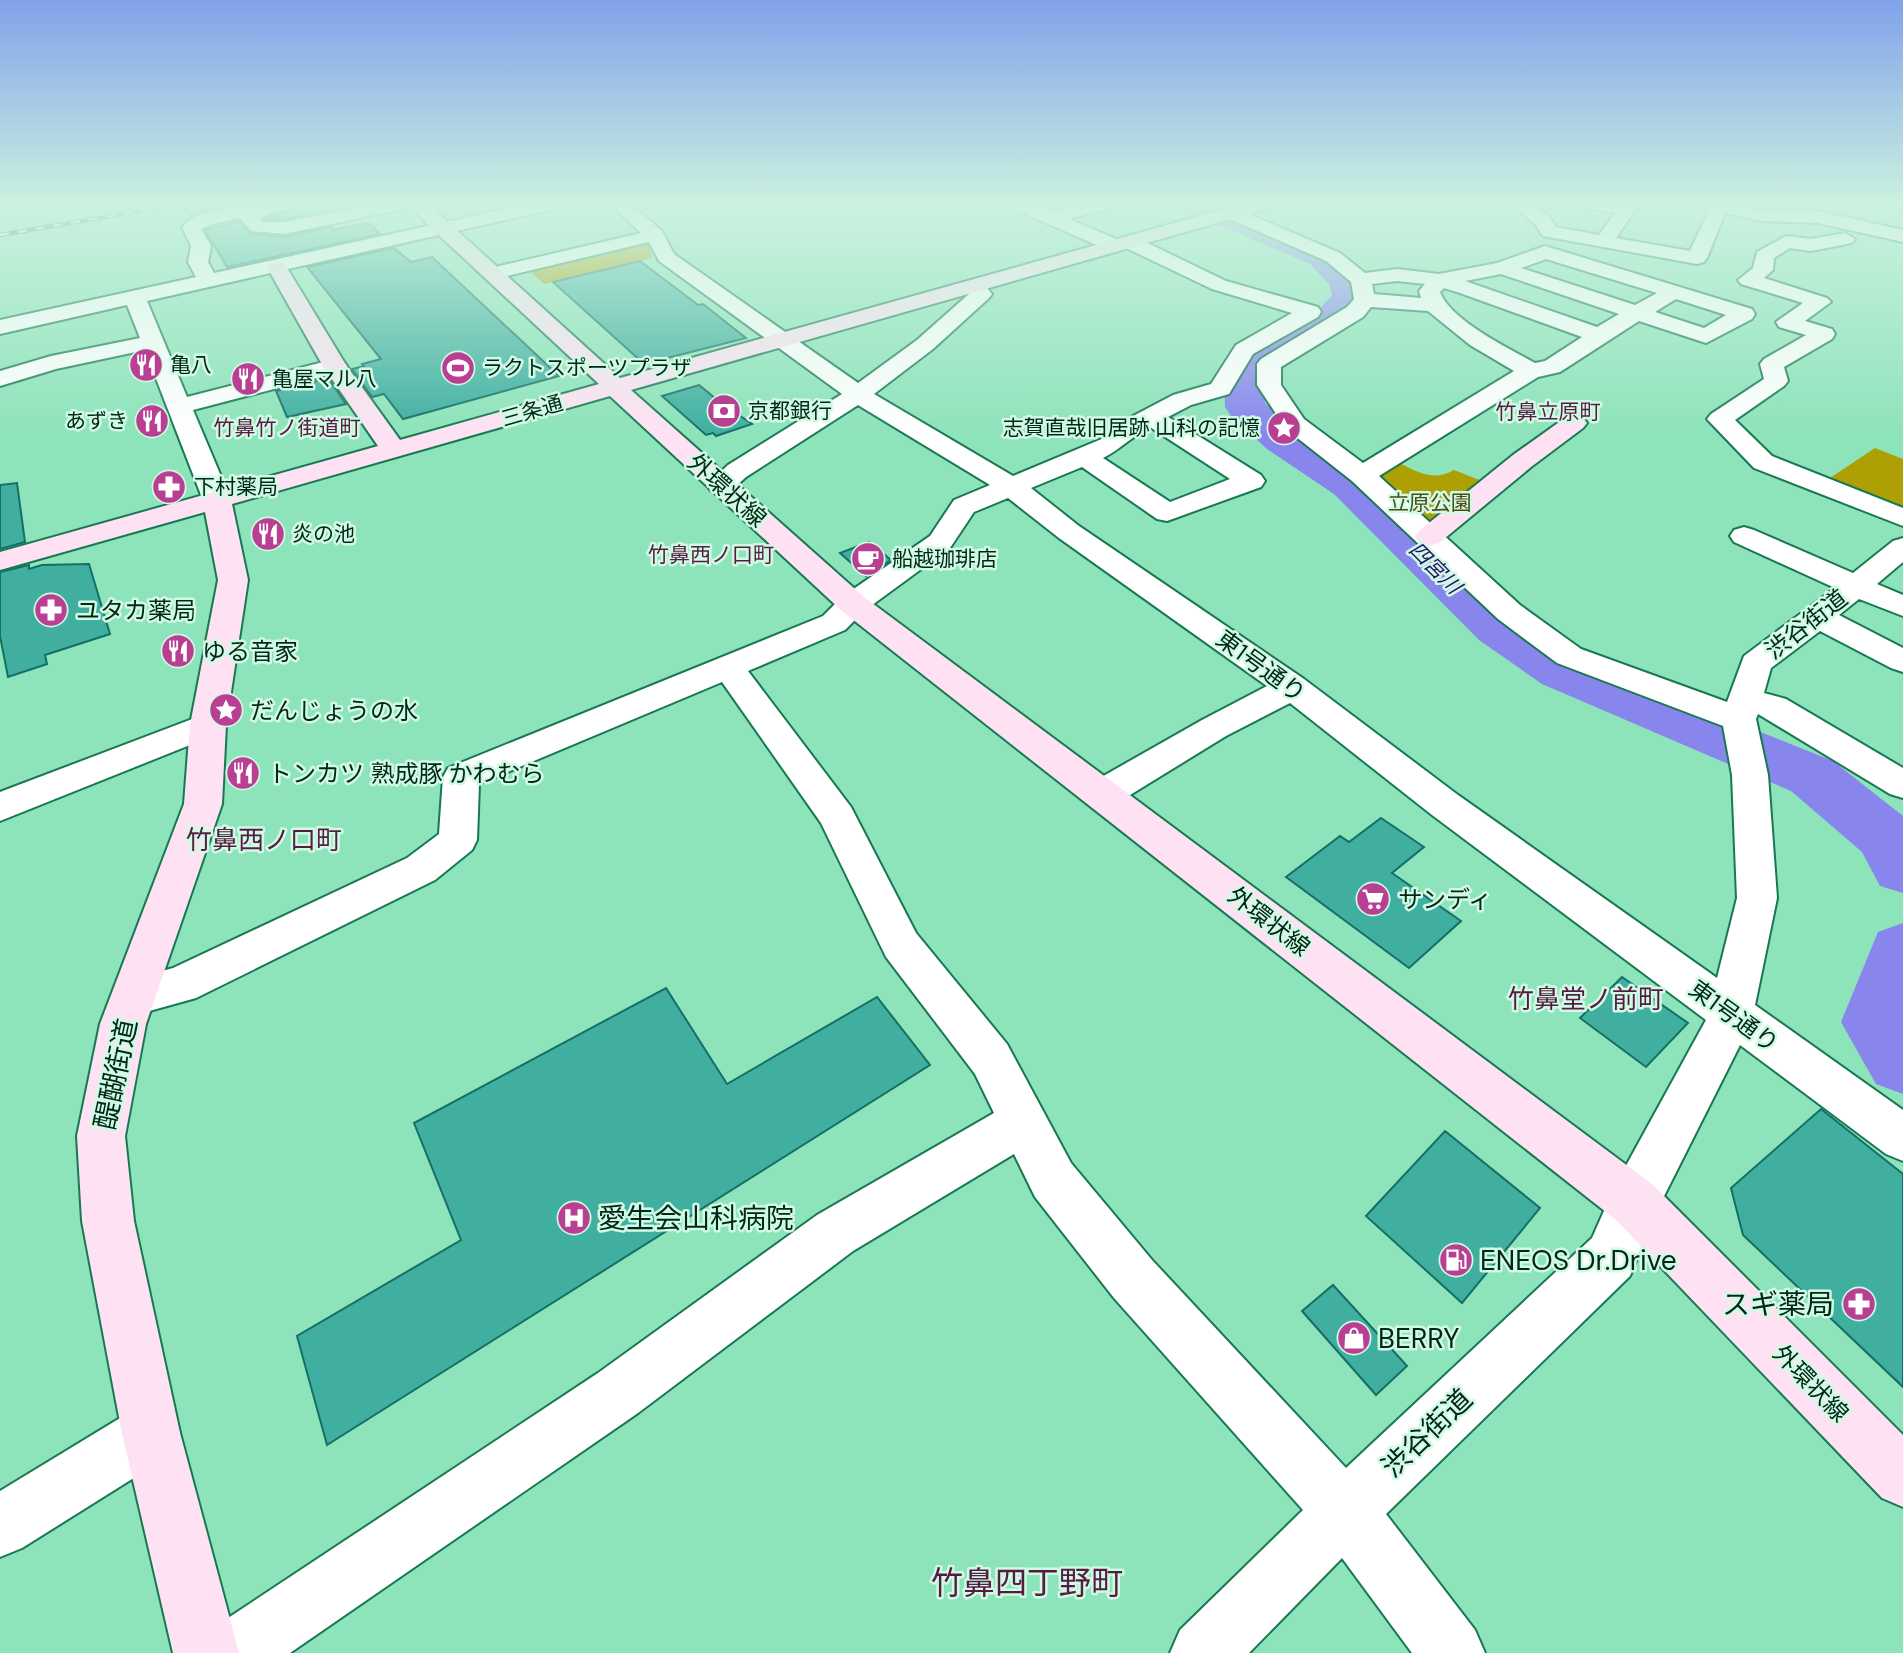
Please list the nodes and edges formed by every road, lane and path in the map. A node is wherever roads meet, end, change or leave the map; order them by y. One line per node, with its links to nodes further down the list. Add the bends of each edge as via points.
1 (217, 280): 13 (street)
2 (285, 280): 24 (main road)
3 (502, 280): 27 (main road, 外環状線)
4 (697, 280): 22 (street, 東1号通り)
5 (996, 280): 14 (main road, 三条通)
6 (1208, 280): 30 (street, via 1310,312 1244,350 1220,389 1182,400)
7 (1354, 280): 15 (street)
8 (1374, 280): 15 (street)
9 (1440, 280): 18 (street, via 1429,291); 21 (street)
10 (1538, 280): 19 (street)
11 (1636, 280): 16 (street)
12 (1748, 280): 38 (street, via 1820,302 1787,322 1824,334 1772,364 1776,381 1720,419 1763,462)
13 (209, 282): 17 (street)
14 (975, 286): 22 (main road, 三条通); 28 (street, via 982,294 949,327)
15 (1363, 290): 18 (street); 34 (street, via 1355,312 1269,365 1269,385 1294,424)
16 (1674, 292): 19 (street); 19 (street, via 1744,314 1706,336)
17 (135, 298): 20 (street); 23 (street)
18 (1434, 305): 25 (street, via 1478,340)
19 (1637, 313): 21 (street)
20 (0, 327)
21 (1599, 335): 25 (street, via 1552,367)
22 (780, 341): 27 (main road, 三条通); 28 (street, 東1号通り)
23 (153, 342): 26 (street, via 51,363); 29 (street)
24 (335, 366): 29 (street); 32 (main road)
25 (1531, 371): 34 (street)
26 (0, 379)
27 (614, 387): 32 (main road, 三条通); 35 (main road, 外環状線)
28 (859, 395): 35 (street); 36 (street, 東1号通り)
29 (179, 406): 37 (street)
30 (1151, 417): 33 (street); 33 (street, via 1251,481 1167,513)
31 (1574, 424): 40 (main road)
32 (394, 450): 37 (main road, 三条通)
33 (1084, 457): 36 (street)
34 (1362, 475): 40 (street)
35 (721, 485): 44 (main road, 外環状線)
36 (1012, 487): 44 (street, via 964,506 940,542); 49 (street, 東1号通り)
37 (217, 500): 42 (main road, 三条通); 51 (main road, 醍醐街道, via 233,580)
38 (1903, 518)
39 (1744, 536): 43 (street)
40 (1429, 537): 50 (street, via 1509,612 1569,656)
41 (1903, 547): 43 (street, 渋谷街道)
42 (0, 561)
43 (1856, 585): 45 (street); 46 (street, 渋谷街道)
44 (853, 604): 48 (street, via 834,623); 53 (main road, 外環状線)
45 (1903, 607)
46 (1818, 617): 47 (street); 50 (street, 渋谷街道, via 1756,663)
47 (1903, 661)
48 (728, 667): 55 (street, via 461,777 458,840 421,869 181,985); 57 (street, via 838,817 901,945 991,1059)
49 (1292, 687): 53 (street); 56 (street, 東1号通り)
50 (1742, 709): 52 (street, via 1774,707); 56 (street, 渋谷街道, via 1757,898)
51 (208, 725): 54 (street); 55 (main road, 醍醐街道, via 203,804)
52 (1903, 785)
53 (1104, 793): 59 (main road, 外環状線)
54 (0, 807)
55 (135, 996): 60 (main road, 醍醐街道, via 122,1024 101,1136 108,1221)
56 (1729, 1013): 58 (street, 東1号通り); 59 (street, 渋谷街道, via 1728,1024)
57 (1024, 1122): 62 (street, via 1053,1180 1133,1279); 65 (street, via 835,1233 618,1393)
58 (1903, 1138)
59 (1634, 1202): 61 (main road, 外環状線); 62 (street, 渋谷街道, via 1611,1257)
60 (151, 1433): 63 (street); 64 (main road, 醍醐街道)
61 (1903, 1477)
62 (1345, 1511): 66 (street, 渋谷街道); 67 (street)
63 (0, 1525)
64 (206, 1653)
65 (233, 1653)
66 (1203, 1653)
67 (1452, 1653)

